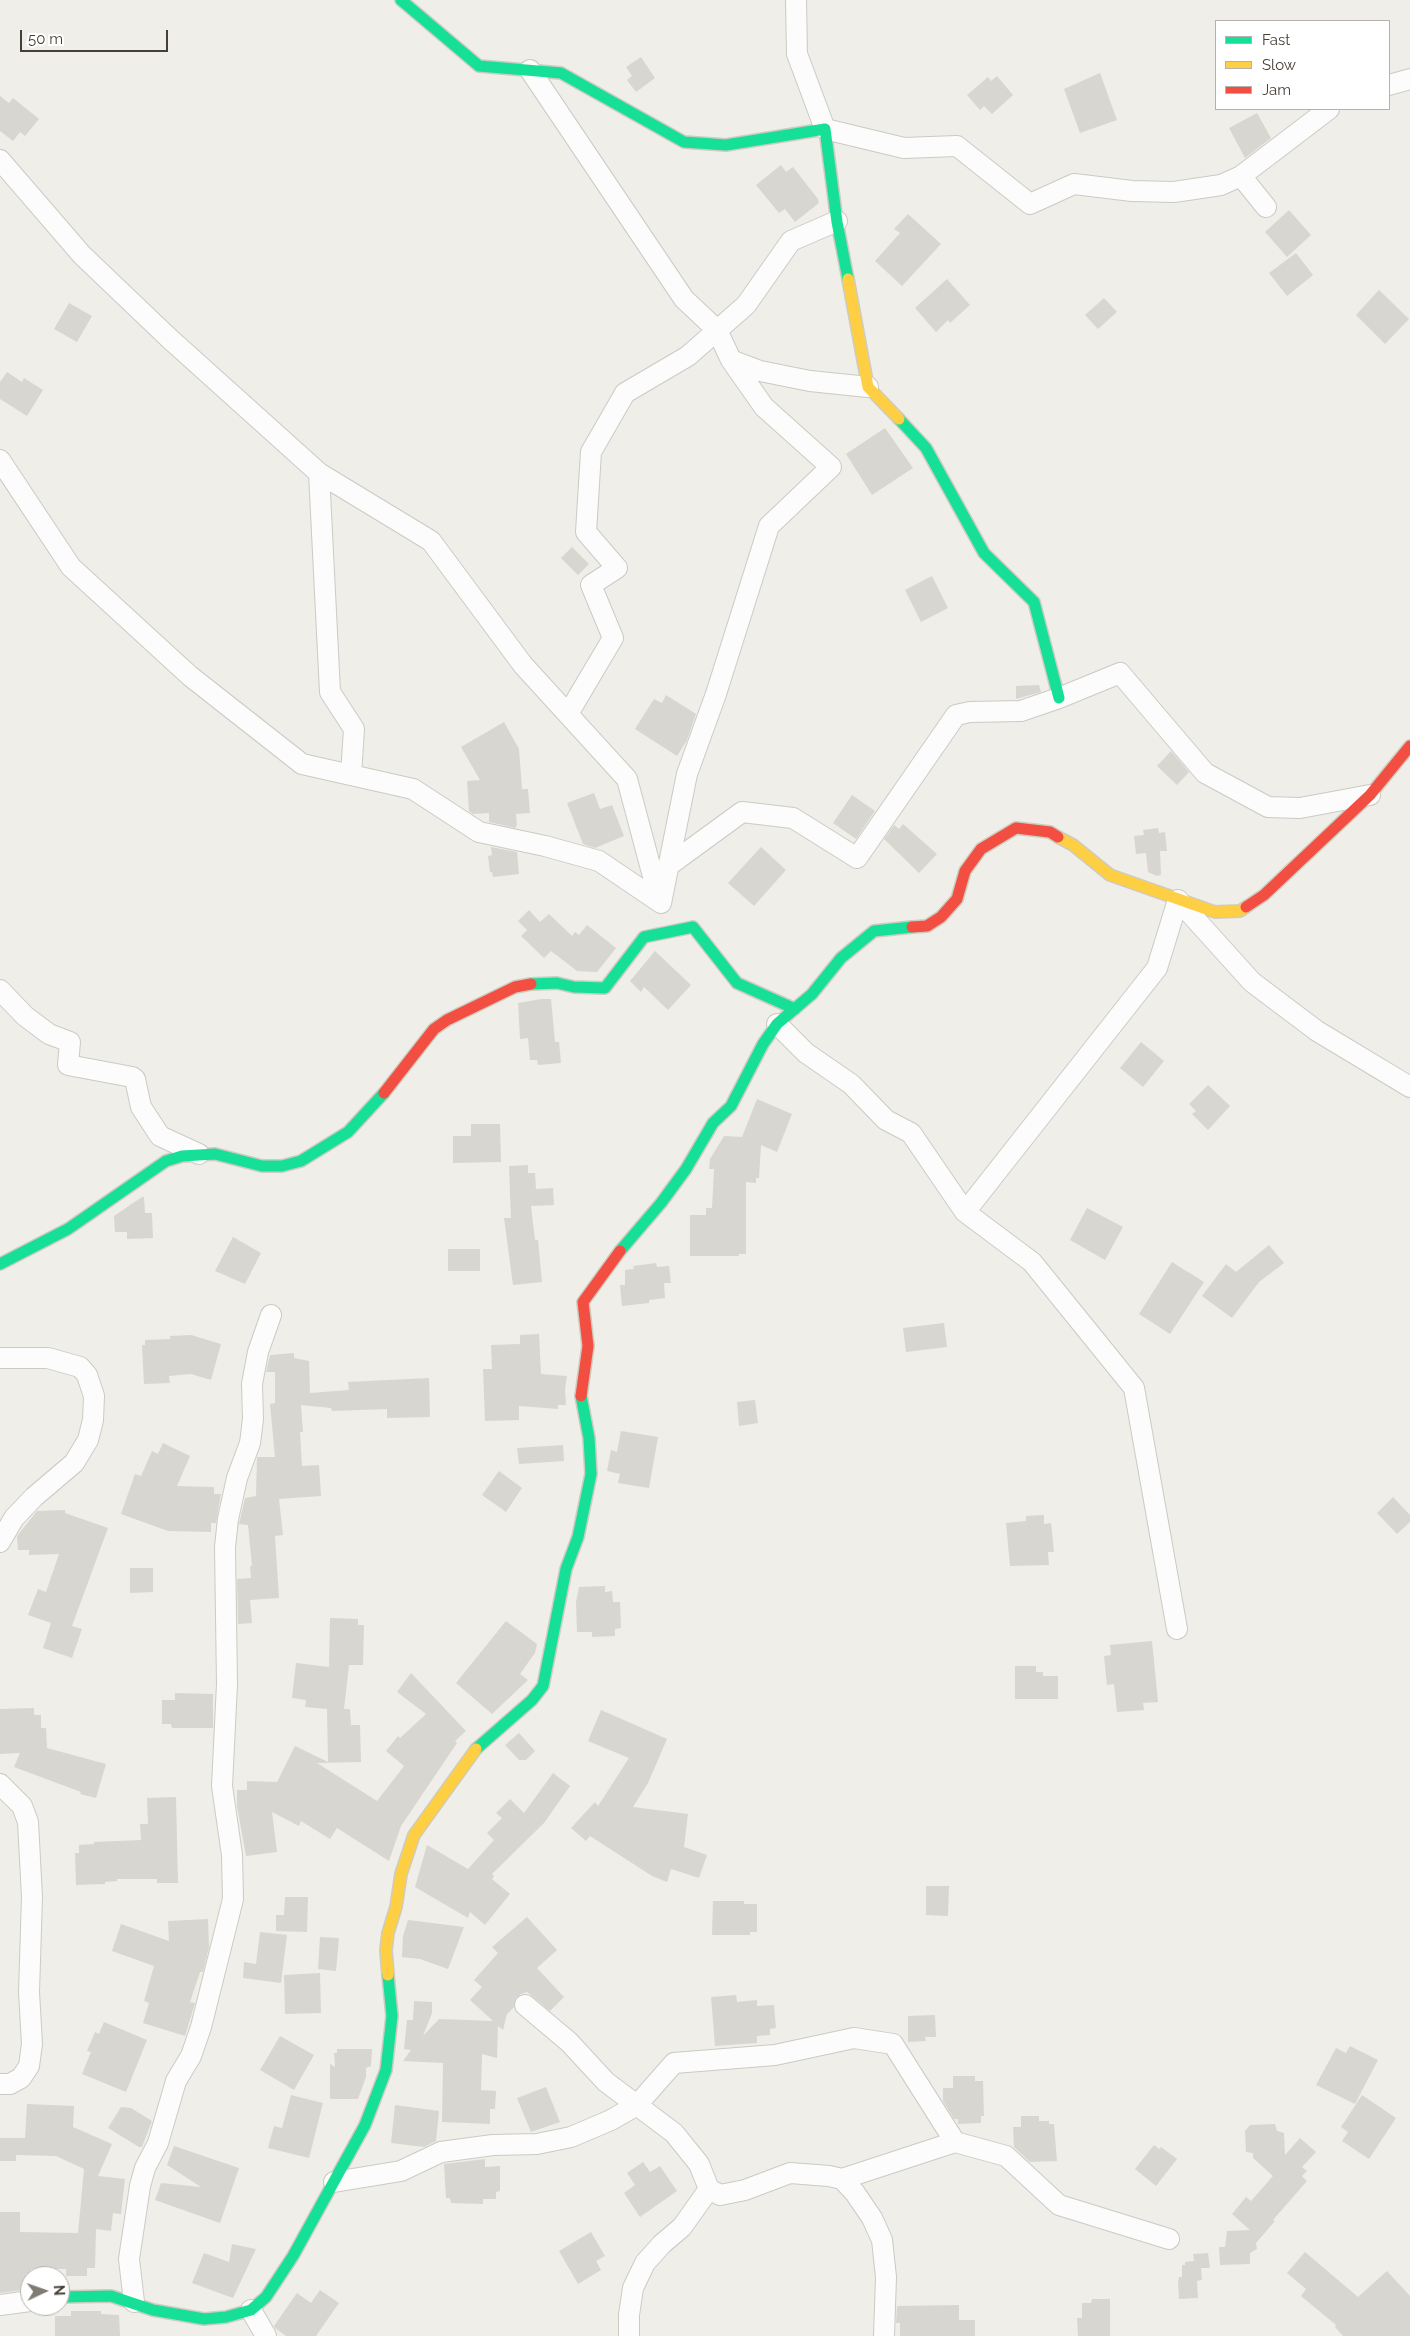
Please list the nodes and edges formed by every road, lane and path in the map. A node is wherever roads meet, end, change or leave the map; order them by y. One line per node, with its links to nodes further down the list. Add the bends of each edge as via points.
1 (402, 0): 3 (street, via 479,66)
2 (796, 0): 7 (street, via 797,54)
3 (530, 70): 7 (street, via 561,73 684,142 726,145); 12 (street, via 684,299)
4 (1410, 79): 5 (street)
5 (1390, 85)
6 (1328, 110): 9 (street)
7 (825, 129): 9 (street, via 904,148 957,146 1030,204 1074,184 1174,192 1221,185); 11 (street)
8 (0, 160): 16 (street, via 82,255)
9 (1241, 176): 10 (street)
10 (1266, 207)
11 (837, 221): 12 (street, via 791,241 746,305); 14 (street)
12 (718, 330): 13 (street); 18 (street, via 688,356 625,393 591,452 586,532 617,568 591,584 613,638)
13 (732, 360): 14 (street, via 760,371); 22 (street, via 764,407 831,467 769,526 687,774)
14 (868, 387): 17 (street, via 926,448 984,553 1034,602)
15 (0, 460): 20 (street, via 71,567 183,669 302,764)
16 (319, 473): 18 (street, via 431,541 524,665); 20 (street, via 330,692 354,729)
17 (1060, 698): 21 (street, via 1120,673 1205,773 1268,807 1300,808); 22 (street, via 1021,711 970,712 956,716 857,858 792,818 742,812)
18 (568, 714): 24 (street, via 627,779)
19 (1410, 746): 21 (street)
20 (351, 775): 24 (street, via 412,789 479,832 599,860)
21 (1370, 795): 23 (street, via 1264,895 1240,911 1215,912)
22 (668, 866): 24 (street)
23 (1178, 900): 26 (street, via 1110,875 1073,845 1050,832 1016,828 981,849 965,871 956,899 941,917 927,926 874,930 840,958 812,994); 28 (street, via 1252,982 1317,1031); 30 (street, via 1157,968)
24 (661, 904)
25 (0, 990): 29 (street, via 25,1016 49,1034 70,1042 67,1062 72,1067 135,1079 140,1106 160,1136)
26 (795, 1009): 27 (street); 29 (street, via 737,983 693,927 644,937 605,988 574,988 557,983 515,987 447,1020 434,1030 348,1132 301,1162 262,1166 214,1154)
27 (777, 1024): 30 (street, via 806,1053 851,1084 886,1120 911,1133); 42 (street, via 730,1106 713,1123 686,1169 628,1239 583,1302 588,1346 580,1391 589,1438 591,1474 578,1537 566,1568 543,1686 532,1700 476,1749 414,1835 388,1933 386,1950 392,2016 386,2070 365,2125)
28 (1410, 1087)
29 (200, 1155): 31 (street, via 166,1161 68,1229)
30 (965, 1212): 35 (street, via 1032,1262 1134,1388)
31 (0, 1264)
32 (270, 1316): 47 (street, via 258,1352 252,1384 250,1443 228,1519 225,1548 227,1684 222,1786 232,1854 233,1899 201,2027 191,2056 176,2081 158,2143 140,2186 129,2259)
33 (0, 1358): 34 (street, via 48,1358 80,1367 87,1375 94,1396 88,1440 74,1463 14,1518)
34 (0, 1542)
35 (1178, 1630)
36 (0, 1784): 38 (street, via 22,1806 28,1822 32,1897 29,1973 32,2044 29,2066 21,2078 10,2084)
37 (525, 2005): 39 (street, via 569,2042 606,2082)
38 (0, 2084)
39 (637, 2105): 40 (street, via 674,2063 775,2055 854,2038 893,2044); 42 (street, via 571,2137 537,2144 493,2145 441,2152 401,2171); 43 (street, via 674,2132 688,2148)
40 (955, 2142): 41 (street); 44 (street, via 1006,2156 1059,2205)
41 (842, 2180): 43 (street, via 790,2173 745,2190 720,2195); 52 (street, via 872,2218 882,2240 886,2277)
42 (334, 2182): 49 (street, via 281,2276 266,2297)
43 (709, 2189): 51 (street, via 682,2227 645,2263 633,2288)
44 (1170, 2240)
45 (70, 2296): 47 (street, via 111,2296)
46 (20, 2302): 48 (street)
47 (134, 2302): 49 (street, via 154,2310 204,2319)
48 (0, 2304)
49 (251, 2310): 50 (street)
50 (266, 2336)
51 (629, 2336)
52 (884, 2336)

